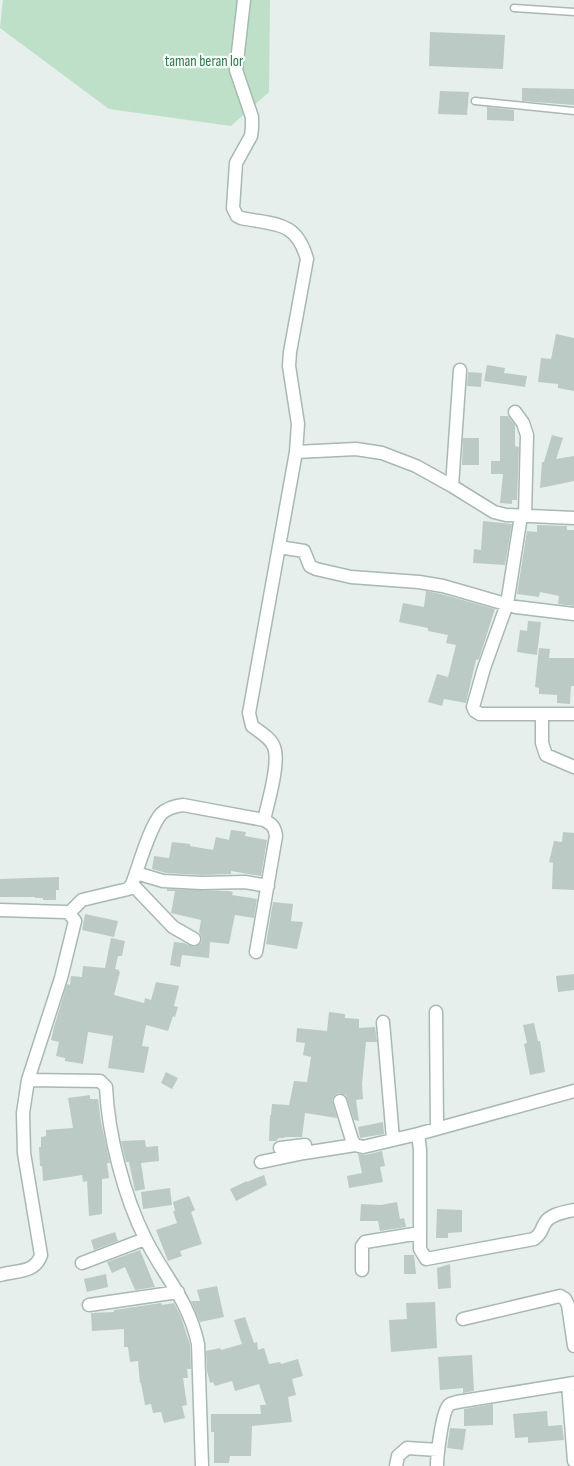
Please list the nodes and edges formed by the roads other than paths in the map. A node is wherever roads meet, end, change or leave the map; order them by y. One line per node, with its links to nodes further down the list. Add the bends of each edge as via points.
1 (244, 0): 8 (street, via 236,63 252,117 252,128 236,163 233,208 241,218 285,227 304,247 307,259 289,366 298,424)
2 (514, 8): 3 (lane)
3 (574, 12)
4 (475, 101): 5 (lane)
5 (574, 111)
6 (460, 370): 9 (street)
7 (515, 412): 10 (street, via 526,434)
8 (296, 452): 9 (street, via 356,449 382,453 416,466); 12 (street)
9 (452, 486): 10 (street, via 494,512)
10 (523, 516): 11 (street); 13 (street)
11 (574, 518)
12 (279, 547): 13 (street, via 304,551 310,566 316,569 364,578 443,586); 18 (street, via 249,713 252,726 268,738 275,753)
13 (507, 604): 14 (street); 15 (street, via 484,668 474,711 480,714)
14 (574, 614)
15 (542, 714): 16 (street); 17 (street, via 542,743 546,755)
16 (574, 714)
17 (574, 767)
18 (264, 820): 19 (street, via 174,806 156,822); 20 (street, via 272,824 276,836)
19 (134, 879): 20 (street, via 245,882); 22 (street, via 128,889 82,900); 23 (street, via 173,927)
20 (268, 886): 24 (street)
21 (0, 910): 22 (street)
22 (69, 913): 27 (street, via 75,925)
23 (194, 939)
24 (256, 952)
25 (436, 1012): 30 (street)
26 (383, 1022): 32 (street)
27 (28, 1080): 38 (street, via 100,1081 104,1084 114,1142); 41 (street, via 23,1113 24,1153 41,1255 34,1267 28,1270)
28 (574, 1091): 30 (street)
29 (340, 1101): 33 (street)
30 (437, 1128): 31 (street)
31 (418, 1134): 32 (street); 37 (street)
32 (393, 1139): 33 (street, via 363,1147)
33 (353, 1142): 34 (street); 35 (street)
34 (280, 1148)
35 (261, 1162)
36 (574, 1210): 37 (street, via 554,1215 534,1239 426,1259 420,1249)
37 (420, 1233): 40 (street, via 365,1242 362,1246)
38 (145, 1239): 39 (street); 42 (street)
39 (82, 1263)
40 (362, 1270)
41 (0, 1275)
42 (178, 1292): 43 (street); 49 (street, via 194,1326 198,1344)
43 (89, 1305)
44 (463, 1319): 45 (street, via 560,1296 568,1305)
45 (574, 1346)
46 (571, 1383): 47 (street, via 449,1405); 48 (street)
47 (438, 1450): 50 (street, via 407,1448 398,1456); 51 (street)
48 (574, 1461)
49 (202, 1466)
50 (396, 1466)
51 (438, 1466)

